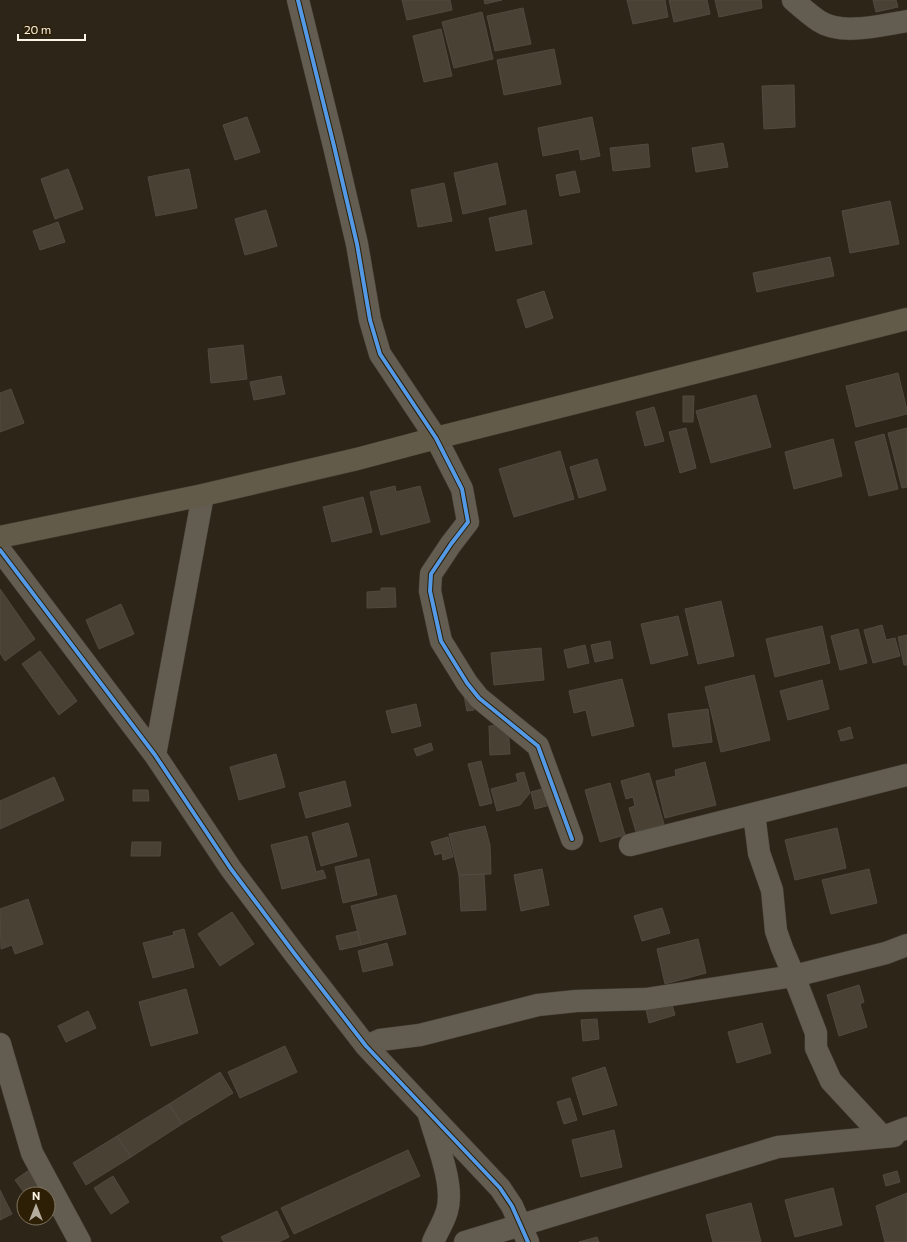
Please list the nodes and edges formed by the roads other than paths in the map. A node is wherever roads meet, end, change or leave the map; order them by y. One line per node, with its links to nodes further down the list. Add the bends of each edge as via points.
1 (298, 0): 5 (street, via 357,244 370,320 380,354)
2 (793, 0): 3 (street, via 820,22 831,27 850,29)
3 (907, 21)
4 (907, 319): 5 (main road)
5 (436, 438): 6 (main road); 12 (street, via 462,489 468,522 431,574 430,591 440,641 479,698 538,746)
6 (203, 495): 7 (main road); 9 (street)
7 (0, 537)
8 (0, 550): 9 (street)
9 (155, 755): 17 (street, via 231,869)
10 (907, 775): 11 (street)
11 (754, 814): 13 (street); 15 (street, via 759,854 772,890 776,931)
12 (572, 839)
13 (630, 844)
14 (907, 945): 15 (street, via 886,953)
15 (794, 976): 17 (street, via 646,999 538,1005 420,1035 380,1040); 21 (street, via 816,1033 816,1048 832,1081)
16 (0, 1044): 23 (street, via 32,1153)
17 (366, 1046): 18 (street)
18 (427, 1110): 22 (street, via 500,1188); 24 (street, via 447,1178 449,1196 447,1211)
19 (907, 1128): 21 (street)
20 (907, 1134): 21 (street)
21 (883, 1137): 22 (street, via 778,1147)
22 (525, 1234): 25 (street)
23 (80, 1242)
24 (433, 1242)
25 (466, 1242)

